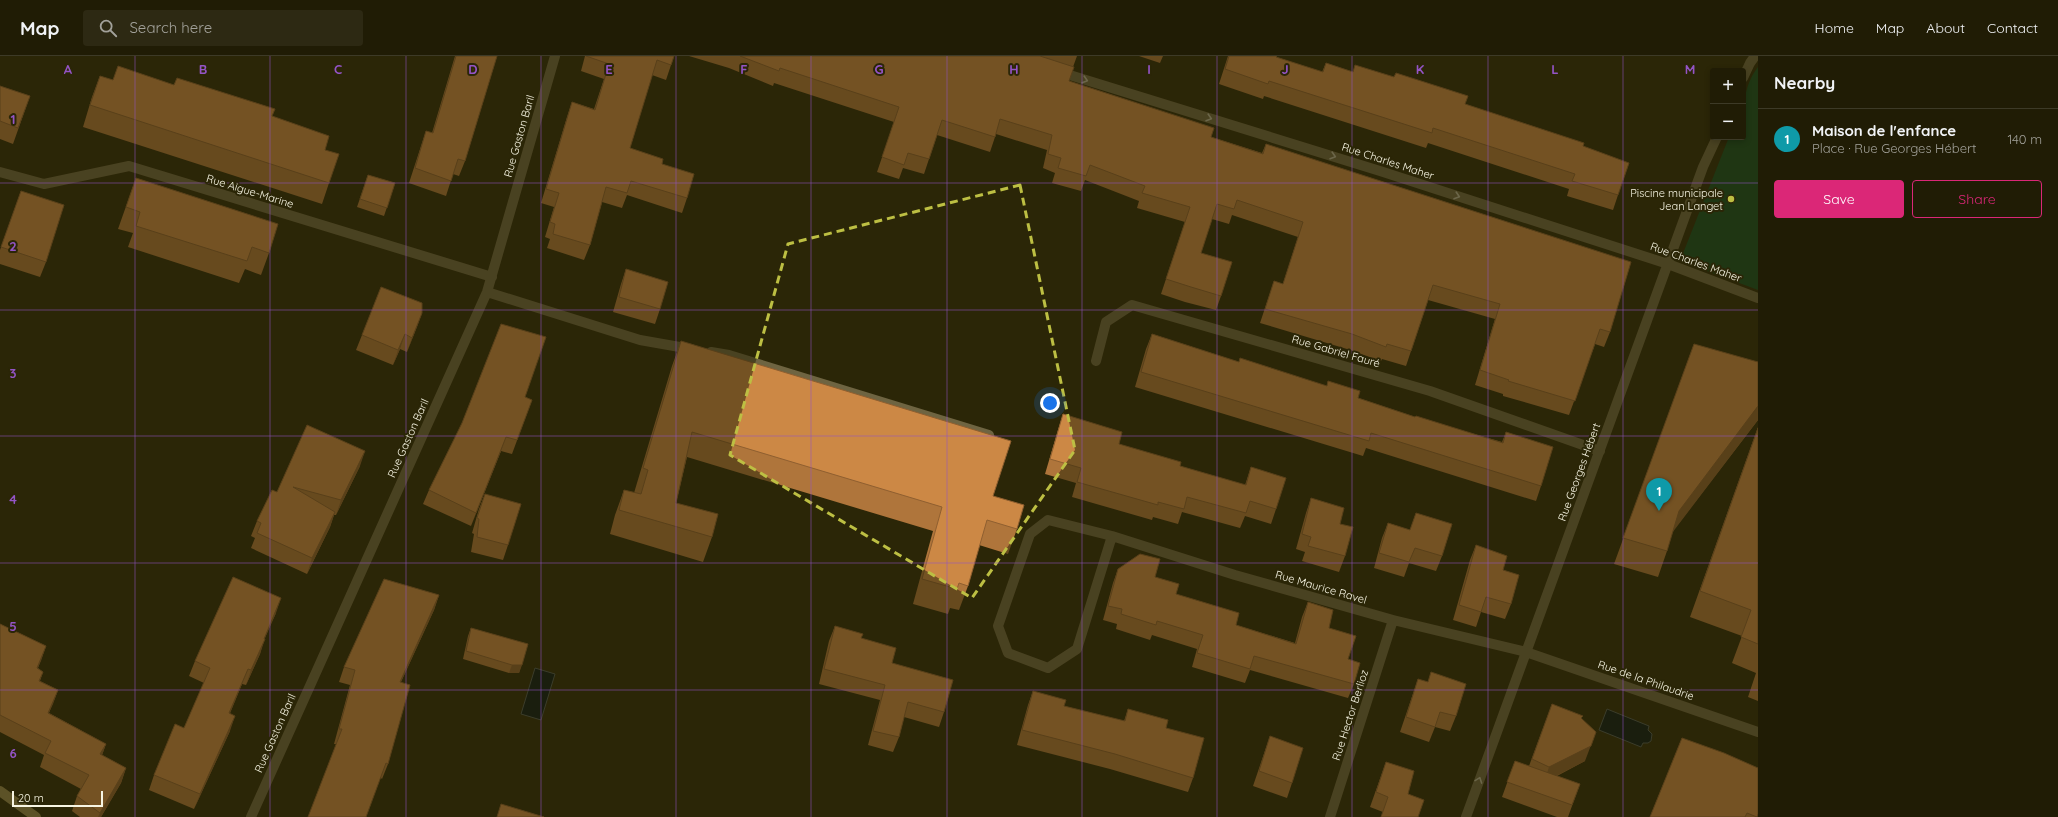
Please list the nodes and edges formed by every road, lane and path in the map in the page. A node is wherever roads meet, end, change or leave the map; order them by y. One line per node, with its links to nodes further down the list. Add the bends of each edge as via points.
1 (554, 56): 8 (street, Rue Gaston Baril)
2 (1756, 56): 4 (street)
3 (1053, 70): 7 (street, Rue Charles Maher, one-way to 7, via 1380,171)
4 (1746, 72)
5 (1716, 140): 7 (street, Rue Georges Hébert, via 1703,167)
6 (0, 172): 8 (street, Rue Aigue-Marine, via 44,184 129,166)
7 (1668, 264): 10 (street, Rue Charles Maher); 13 (street, Rue Georges Hébert)
8 (492, 277): 9 (street, Rue Gaston Baril)
9 (487, 292): 12 (street, via 640,340 730,355); 20 (street, Rue Gaston Baril)
10 (1758, 298)
11 (1096, 361): 13 (street, Rue Gabriel Fauré, via 1106,322 1132,305 1430,391)
12 (989, 434)
13 (1600, 451): 16 (street, Rue Georges Hébert)
14 (1112, 536): 14 (street, Rue Maurice Ravel, via 1077,649 1048,668 1008,653 998,626 1030,534 1048,520); 15 (street, Rue Maurice Ravel, via 1235,575)
15 (1393, 620): 16 (street, Rue Maurice Ravel); 21 (street, Rue Hector Berlioz)
16 (1526, 652): 17 (street, Rue de la Philaudrie); 22 (street, Rue Georges Hébert, one-way to 16)
17 (1758, 732)
18 (0, 791): 19 (street)
19 (36, 817)
20 (251, 817)
21 (1330, 817)
22 (1466, 817)

